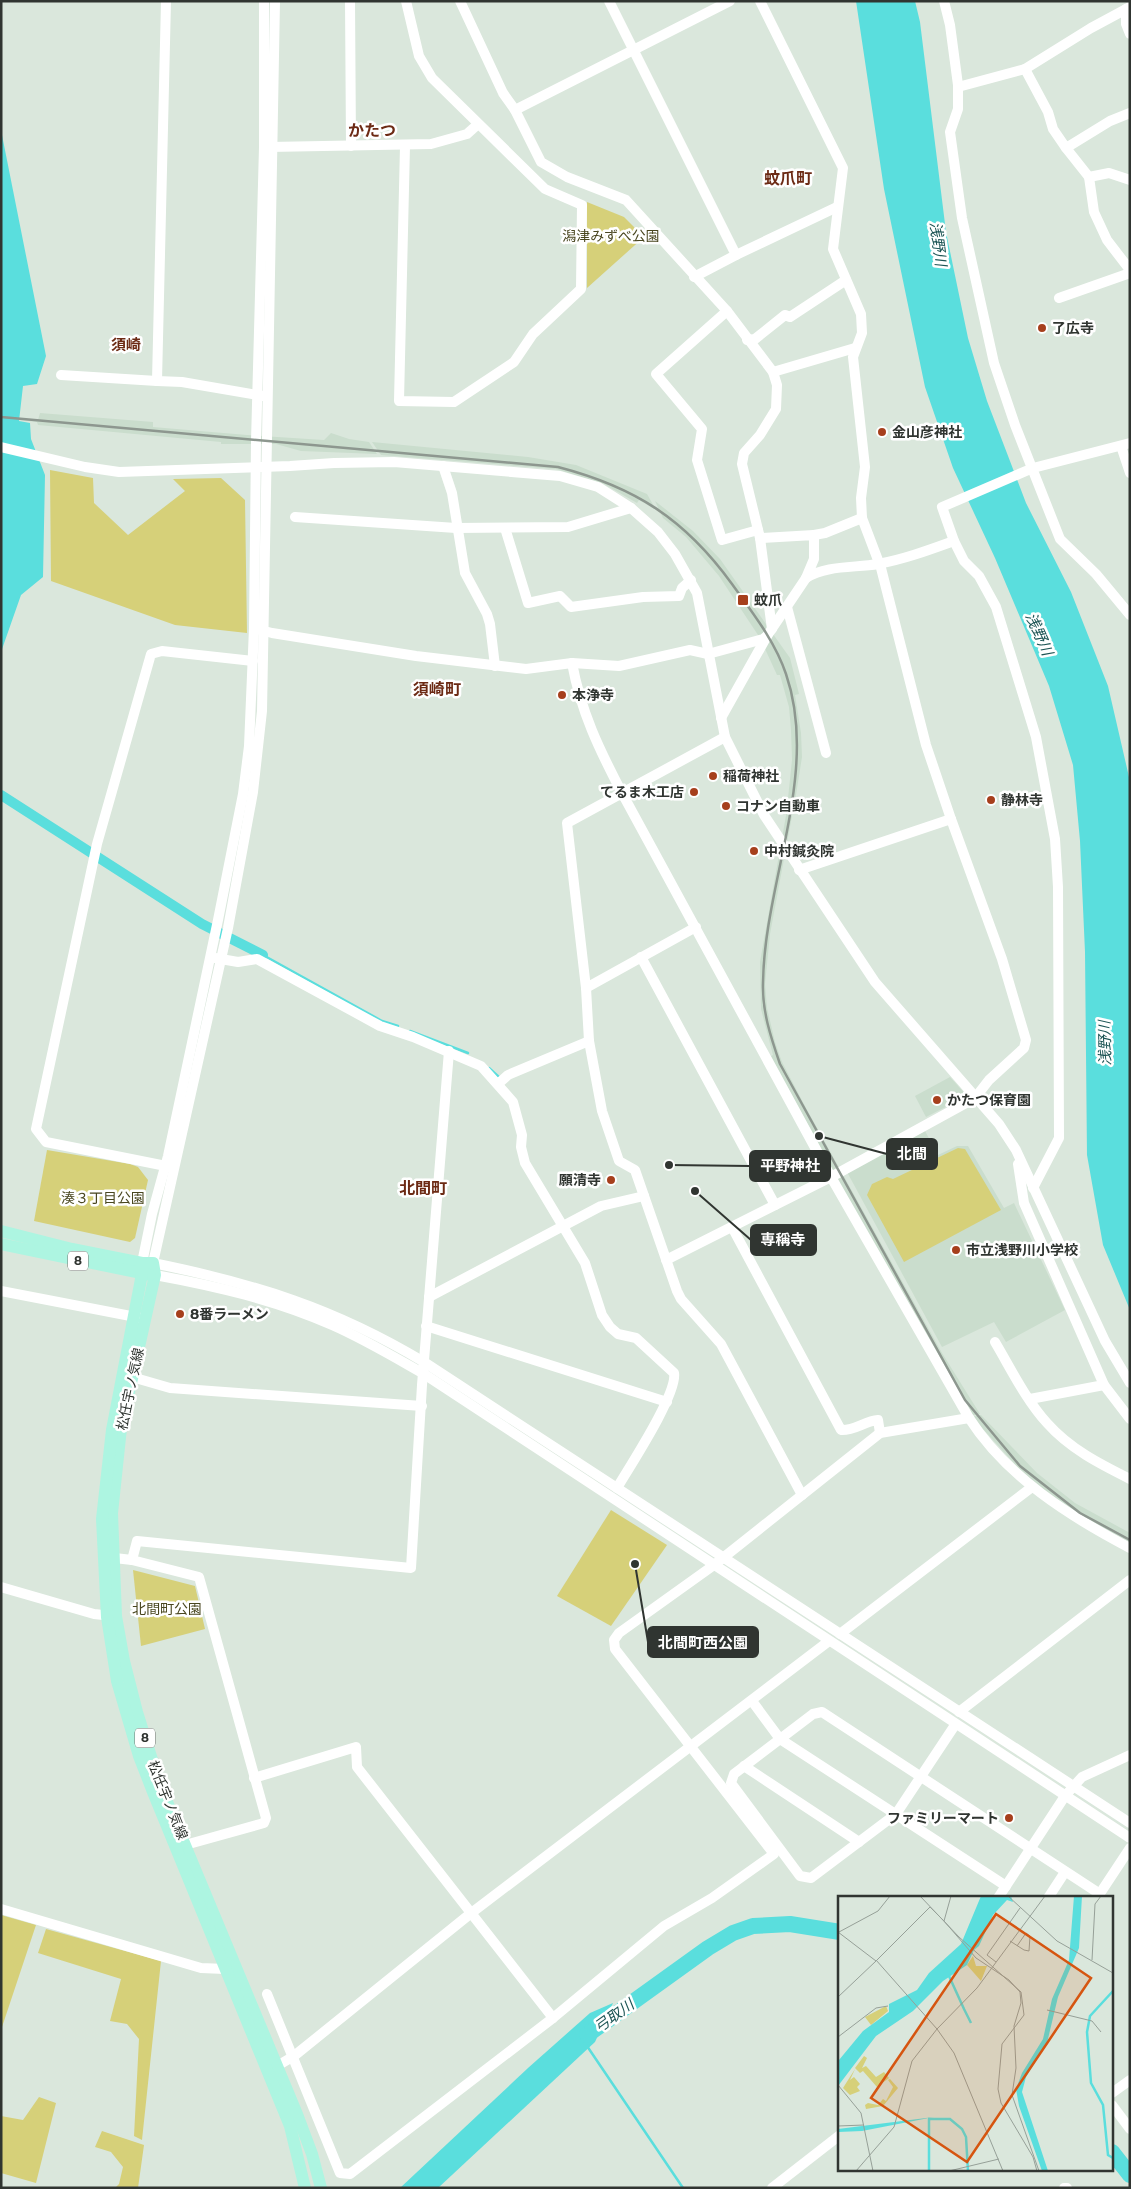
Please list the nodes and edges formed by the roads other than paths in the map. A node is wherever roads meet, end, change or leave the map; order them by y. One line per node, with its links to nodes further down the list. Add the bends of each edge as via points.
1 (166, 1): 36 (street)
2 (264, 1): 21 (street)
3 (276, 1): 21 (street)
4 (350, 1): 19 (street)
5 (406, 1): 18 (street, via 419,56 425,67)
6 (460, 1): 16 (street, via 503,93)
7 (609, 1): 13 (street)
8 (730, 1): 13 (street)
9 (760, 1): 25 (street, via 843,168)
10 (944, 1): 15 (street)
11 (1127, 8): 12 (street, via 1126,24); 14 (street)
12 (1130, 34)
13 (634, 51): 16 (street); 26 (street)
14 (1025, 69): 15 (street); 22 (street, via 1048,112 1053,130)
15 (958, 87): 42 (street, via 958,109 950,132 964,227 994,363)
16 (515, 110): 28 (street, via 541,162 567,177 626,200)
17 (1130, 113): 22 (street, via 1110,121)
18 (478, 125): 20 (street, via 467,134 449,140); 20 (street, via 544,189 582,204 581,289 533,334 514,362 454,402 398,401)
19 (351, 146): 20 (street); 21 (street)
20 (405, 146)
21 (269, 147): 37 (street)
22 (1066, 148): 23 (street)
23 (1089, 177): 24 (street, via 1109,173); 27 (street, via 1094,212 1107,240)
24 (1130, 180)
25 (837, 207): 26 (street); 29 (street, via 833,249)
26 (736, 255): 28 (street)
27 (1130, 272): 30 (street)
28 (694, 277): 31 (street)
29 (846, 280): 32 (street, via 790,317 785,315 755,339); 33 (street, via 861,314 862,333)
30 (1059, 298)
31 (727, 311): 32 (street); 49 (street, via 656,374 702,429 697,460 722,540)
32 (747, 340): 34 (street, via 760,352)
33 (855, 348): 34 (street); 46 (street, via 853,357 865,467)
34 (773, 372): 49 (street, via 777,385 776,408 760,435 744,453 742,464)
35 (61, 375): 36 (street)
36 (157, 381): 37 (street)
37 (264, 396): 41 (street)
38 (1125, 444): 42 (street); 43 (street)
39 (1, 446): 41 (street, via 84,467 119,472)
40 (443, 466): 41 (street, via 334,462); 44 (street, via 560,476 598,487); 47 (street)
41 (260, 468): 57 (street)
42 (1030, 470): 51 (street, via 942,507); 56 (street, via 1060,539 1096,574)
43 (1130, 473)
44 (631, 508): 48 (street, via 568,528); 54 (street, via 658,532)
45 (294, 517): 47 (street)
46 (862, 518): 50 (street, via 825,534); 52 (street)
47 (459, 528): 48 (street); 62 (street, via 465,573 490,624)
48 (505, 528): 54 (street, via 528,603 560,596 571,607 643,597 679,596)
49 (759, 534): 50 (street); 58 (street)
50 (814, 535): 53 (street, via 814,559)
51 (954, 540): 52 (street, via 909,557); 82 (street, via 964,561 979,576 996,606 1036,737 1055,838 1059,1138)
52 (878, 564): 53 (street, via 816,572); 67 (street, via 926,745)
53 (806, 578): 55 (street)
54 (691, 580): 59 (street, via 697,593)
55 (787, 607): 58 (street); 65 (street)
56 (1130, 615)
57 (259, 629): 60 (street); 62 (street); 70 (street, via 262,711 253,792)
58 (770, 632): 59 (street, via 763,639); 63 (street)
59 (708, 654): 61 (street, via 690,650 619,666); 63 (street)
60 (254, 661): 71 (street, via 246,766); 79 (street, via 162,652 151,654 97,844 36,1129 46,1142)
61 (572, 663): 62 (street, via 526,669); 66 (street, via 580,702 595,741)
62 (495, 666)
63 (721, 718): 64 (street)
64 (725, 737): 66 (street); 68 (street, via 764,815)
65 (826, 753)
66 (622, 793): 69 (street); 73 (street, via 567,823)
67 (951, 819): 68 (street); 77 (street, via 1002,959 1026,1040 1024,1048 988,1080)
68 (799, 870): 77 (street, via 876,982)
69 (696, 927): 72 (street); 81 (street)
70 (222, 954): 71 (street); 75 (street, via 238,962 257,959 380,1026); 80 (street)
71 (210, 957): 79 (street)
72 (641, 957): 73 (street); 84 (street)
73 (586, 988): 74 (street)
74 (588, 1041): 76 (street, via 508,1075); 83 (street, via 602,1111 618,1161 635,1170)
75 (449, 1052): 76 (street, via 481,1066); 92 (street)
76 (499, 1083): 85 (street, via 513,1102 522,1134 525,1163)
77 (975, 1098): 78 (street, via 999,1124); 81 (street)
78 (1016, 1150): 82 (street); 100 (street, via 1024,1203)
79 (165, 1166): 80 (street); 90 (street)
80 (176, 1168): 90 (street)
81 (831, 1177): 84 (street); 104 (street)
82 (1033, 1188): 99 (street, via 1105,1341)
83 (644, 1196): 85 (street, via 601,1206); 89 (street)
84 (775, 1204): 86 (street)
85 (564, 1224): 92 (street); 102 (street, via 585,1263 602,1315 610,1327 618,1334 636,1338 674,1373 676,1380)
86 (733, 1229): 89 (street); 106 (street, via 841,1430 878,1420)
87 (1, 1231): 90 (main road, 8)
88 (1, 1244): 90 (main road, 8)
89 (666, 1260): 110 (street, via 681,1299 721,1344)
90 (148, 1269): 93 (main road, 松任宇ノ気線 / 8); 96 (street, via 264,1289 382,1336); 97 (street, via 291,1309 375,1346)
91 (1, 1291): 93 (street)
92 (429, 1297): 94 (street)
93 (139, 1317): 98 (main road, 松任宇ノ気線 / 8)
94 (426, 1326): 96 (street); 102 (street)
95 (994, 1342): 101 (street)
96 (424, 1362): 97 (street); 108 (street)
97 (424, 1374): 103 (street); 115 (street)
98 (129, 1376): 103 (street, via 170,1388); 112 (main road, 松任宇ノ気線 / 8, via 105,1476 102,1519)
99 (1130, 1383)
100 (1104, 1385): 101 (street); 105 (street)
101 (1030, 1399): 107 (street, via 1048,1425 1090,1459)
102 (667, 1402): 108 (street)
103 (422, 1406): 114 (street, via 411,1568 136,1541)
104 (969, 1418): 106 (street); 109 (street, via 993,1451)
105 (1130, 1420)
106 (880, 1432): 110 (street)
107 (1130, 1479)
108 (617, 1488): 113 (street)
109 (1032, 1488): 111 (street, via 1094,1529); 119 (street)
110 (802, 1495): 113 (street)
111 (1130, 1548)
112 (108, 1557): 114 (street); 118 (main road, 松任宇ノ気線 / 8)
113 (724, 1557): 115 (street); 119 (street)
114 (132, 1560): 129 (street, via 199,1577)
115 (714, 1565): 120 (street); 125 (street, via 619,1633 614,1640 615,1649)
116 (1130, 1580): 122 (street)
117 (1, 1587): 118 (street)
118 (112, 1616): 136 (main road, 松任宇ノ気線 / 8, via 117,1681 131,1728)
119 (840, 1634): 122 (street)
120 (829, 1641): 121 (street); 123 (street)
121 (752, 1701): 124 (street); 125 (street)
122 (959, 1712): 130 (street)
123 (955, 1725): 128 (street); 131 (street)
124 (780, 1739): 127 (street); 128 (street, via 813,1714 822,1712); 132 (street)
125 (692, 1746): 145 (street); 148 (street, via 774,1854 712,1898 664,1926)
126 (1130, 1754): 130 (street, via 1082,1777)
127 (744, 1766): 135 (street); 135 (street, via 734,1774 731,1783 800,1876 811,1878)
128 (921, 1776): 132 (street); 138 (street)
129 (254, 1778): 136 (street, via 266,1818 264,1823); 145 (street, via 356,1747 357,1767)
130 (1073, 1787): 131 (street); 133 (street)
131 (1065, 1796): 134 (street); 138 (street)
132 (896, 1814): 135 (street); 140 (street)
133 (1130, 1823)
134 (1130, 1838)
135 (859, 1842)
136 (181, 1846): 146 (main road, 松任宇ノ気線 / 8)
137 (1130, 1848): 143 (street)
138 (1030, 1849): 139 (street); 140 (street)
139 (1065, 1872): 142 (street); 143 (street)
140 (1006, 1886): 141 (street)
141 (999, 1896)
142 (1049, 1896)
143 (1098, 1896)
144 (1, 1909): 146 (street, via 201,1968)
145 (470, 1914): 148 (street); 149 (street)
146 (230, 1967): 150 (main road, 松任宇ノ気線 / 8)
147 (268, 1994): 149 (street)
148 (553, 2018): 149 (street, via 350,2174 340,2174)
149 (294, 2056): 150 (street)
150 (273, 2068): 157 (main road, 松任宇ノ気線 / 8); 158 (main road, 松任宇ノ気線 / 8, via 312,2154)
151 (1130, 2080): 152 (street)
152 (1114, 2092)
153 (1114, 2108): 154 (street)
154 (1130, 2129)
155 (838, 2137): 156 (street)
156 (789, 2183): 159 (street)
157 (305, 2188)
158 (320, 2188)
159 (772, 2188)

